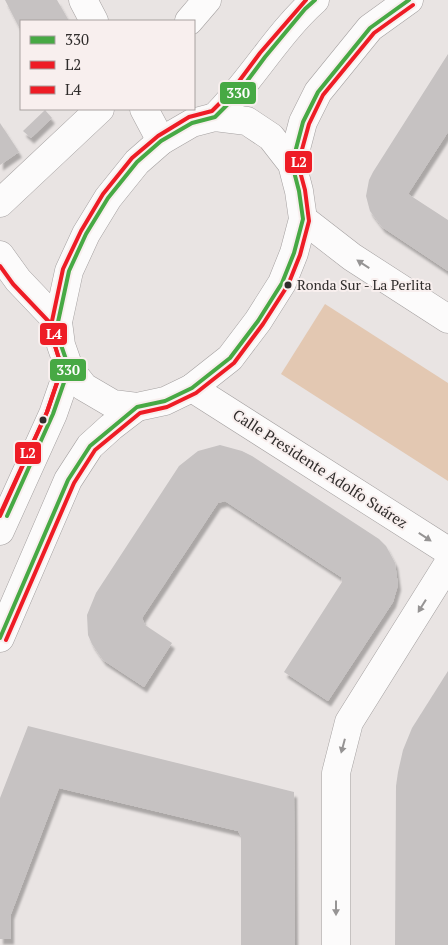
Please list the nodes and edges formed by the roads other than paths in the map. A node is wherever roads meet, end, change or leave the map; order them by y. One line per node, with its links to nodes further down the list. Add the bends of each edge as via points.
1 (83, 0): 5 (main road)
2 (207, 0): 6 (main road)
3 (315, 0): 9 (main road)
4 (409, 0): 11 (main road, via 370,28 318,92 303,122)
5 (93, 20)
6 (191, 20)
7 (99, 110): 12 (main road)
8 (145, 110): 10 (main road)
9 (216, 117): 10 (main road, via 192,123); 11 (main road, via 247,121 271,137)
10 (161, 141): 16 (main road, via 138,162 108,198 86,234 69,271)
11 (292, 164): 13 (main road)
12 (0, 203)
13 (304, 219): 15 (main road, one-way to 13, via 352,257); 18 (main road, via 282,283 258,321 230,358)
14 (0, 255): 16 (main road, via 18,280)
15 (448, 319)
16 (58, 322): 17 (main road)
17 (69, 368): 19 (main road, via 84,387 113,404); 20 (main road, via 53,414)
18 (192, 388): 19 (main road, via 165,401); 21 (main road, Calle Presidente Adolfo Suárez, one-way to 21)
19 (137, 407): 23 (main road, via 90,446 68,480)
20 (0, 532)
21 (448, 551)
22 (448, 564): 24 (main road, one-way to 24, via 350,722 336,773)
23 (0, 638)
24 (336, 945)

